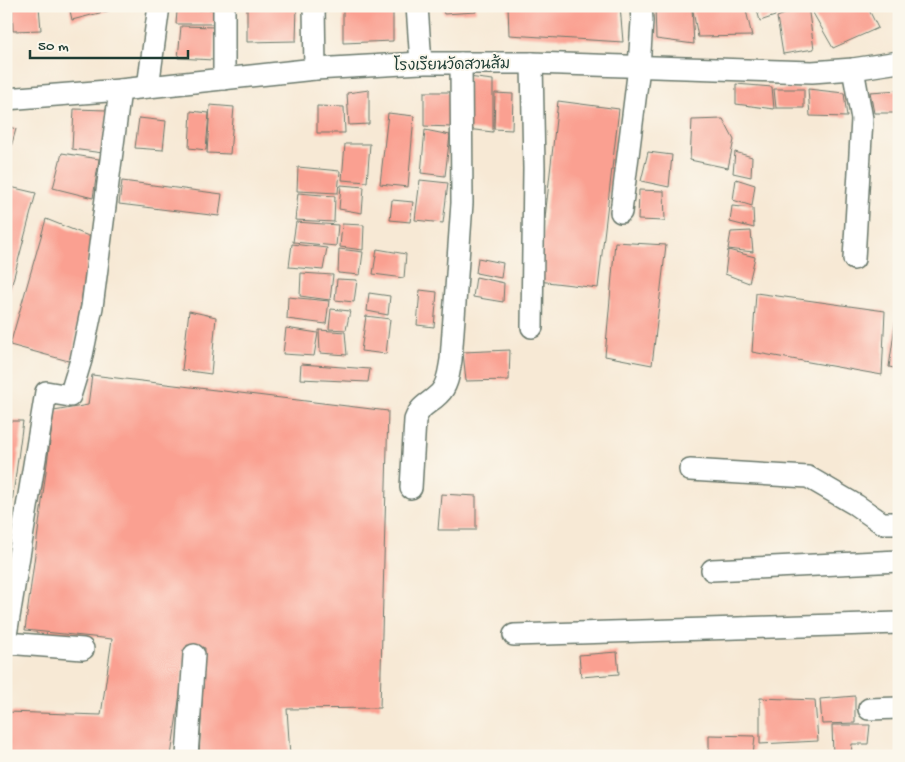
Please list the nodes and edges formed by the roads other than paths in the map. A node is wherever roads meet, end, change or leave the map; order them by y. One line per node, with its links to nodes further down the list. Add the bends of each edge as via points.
1 (159, 6): 14 (street)
2 (224, 6): 13 (street)
3 (314, 6): 11 (street)
4 (418, 6): 7 (street)
5 (641, 6): 10 (street)
6 (899, 62): 12 (street, โรงเรียนวัดสวนส้ม)
7 (421, 63): 8 (street, โรงเรียนวัดสวนส้ม); 11 (street, โรงเรียนวัดสวนส้ม)
8 (462, 63): 9 (street, โรงเรียนวัดสวนส้ม); 21 (street, via 462,203 450,360 447,382 441,393 418,411 415,420)
9 (532, 63): 10 (street, โรงเรียนวัดสวนส้ม); 19 (street)
10 (639, 67): 12 (street, โรงเรียนวัดสวนส้ม, via 812,72); 17 (street)
11 (315, 69): 13 (street, โรงเรียนวัดสวนส้ม)
12 (853, 69): 18 (street, via 862,119)
13 (224, 79): 14 (street, โรงเรียนวัดสวนส้ม)
14 (148, 87): 15 (street, โรงเรียนวัดสวนส้ม)
15 (120, 90): 16 (street, โรงเรียนวัดสวนส้ม); 26 (street, via 92,307 70,396 46,392)
16 (6, 99)
17 (620, 212)
18 (854, 259)
19 (532, 328)
20 (690, 470): 22 (street, via 808,477 882,523)
21 (411, 488)
22 (899, 523)
23 (899, 561): 24 (street)
24 (712, 570)
25 (899, 623): 27 (street)
26 (6, 635)
27 (514, 635)
28 (6, 643): 29 (street)
29 (83, 649)
30 (194, 655): 33 (street)
31 (899, 708): 32 (street)
32 (869, 709)
33 (186, 756)

